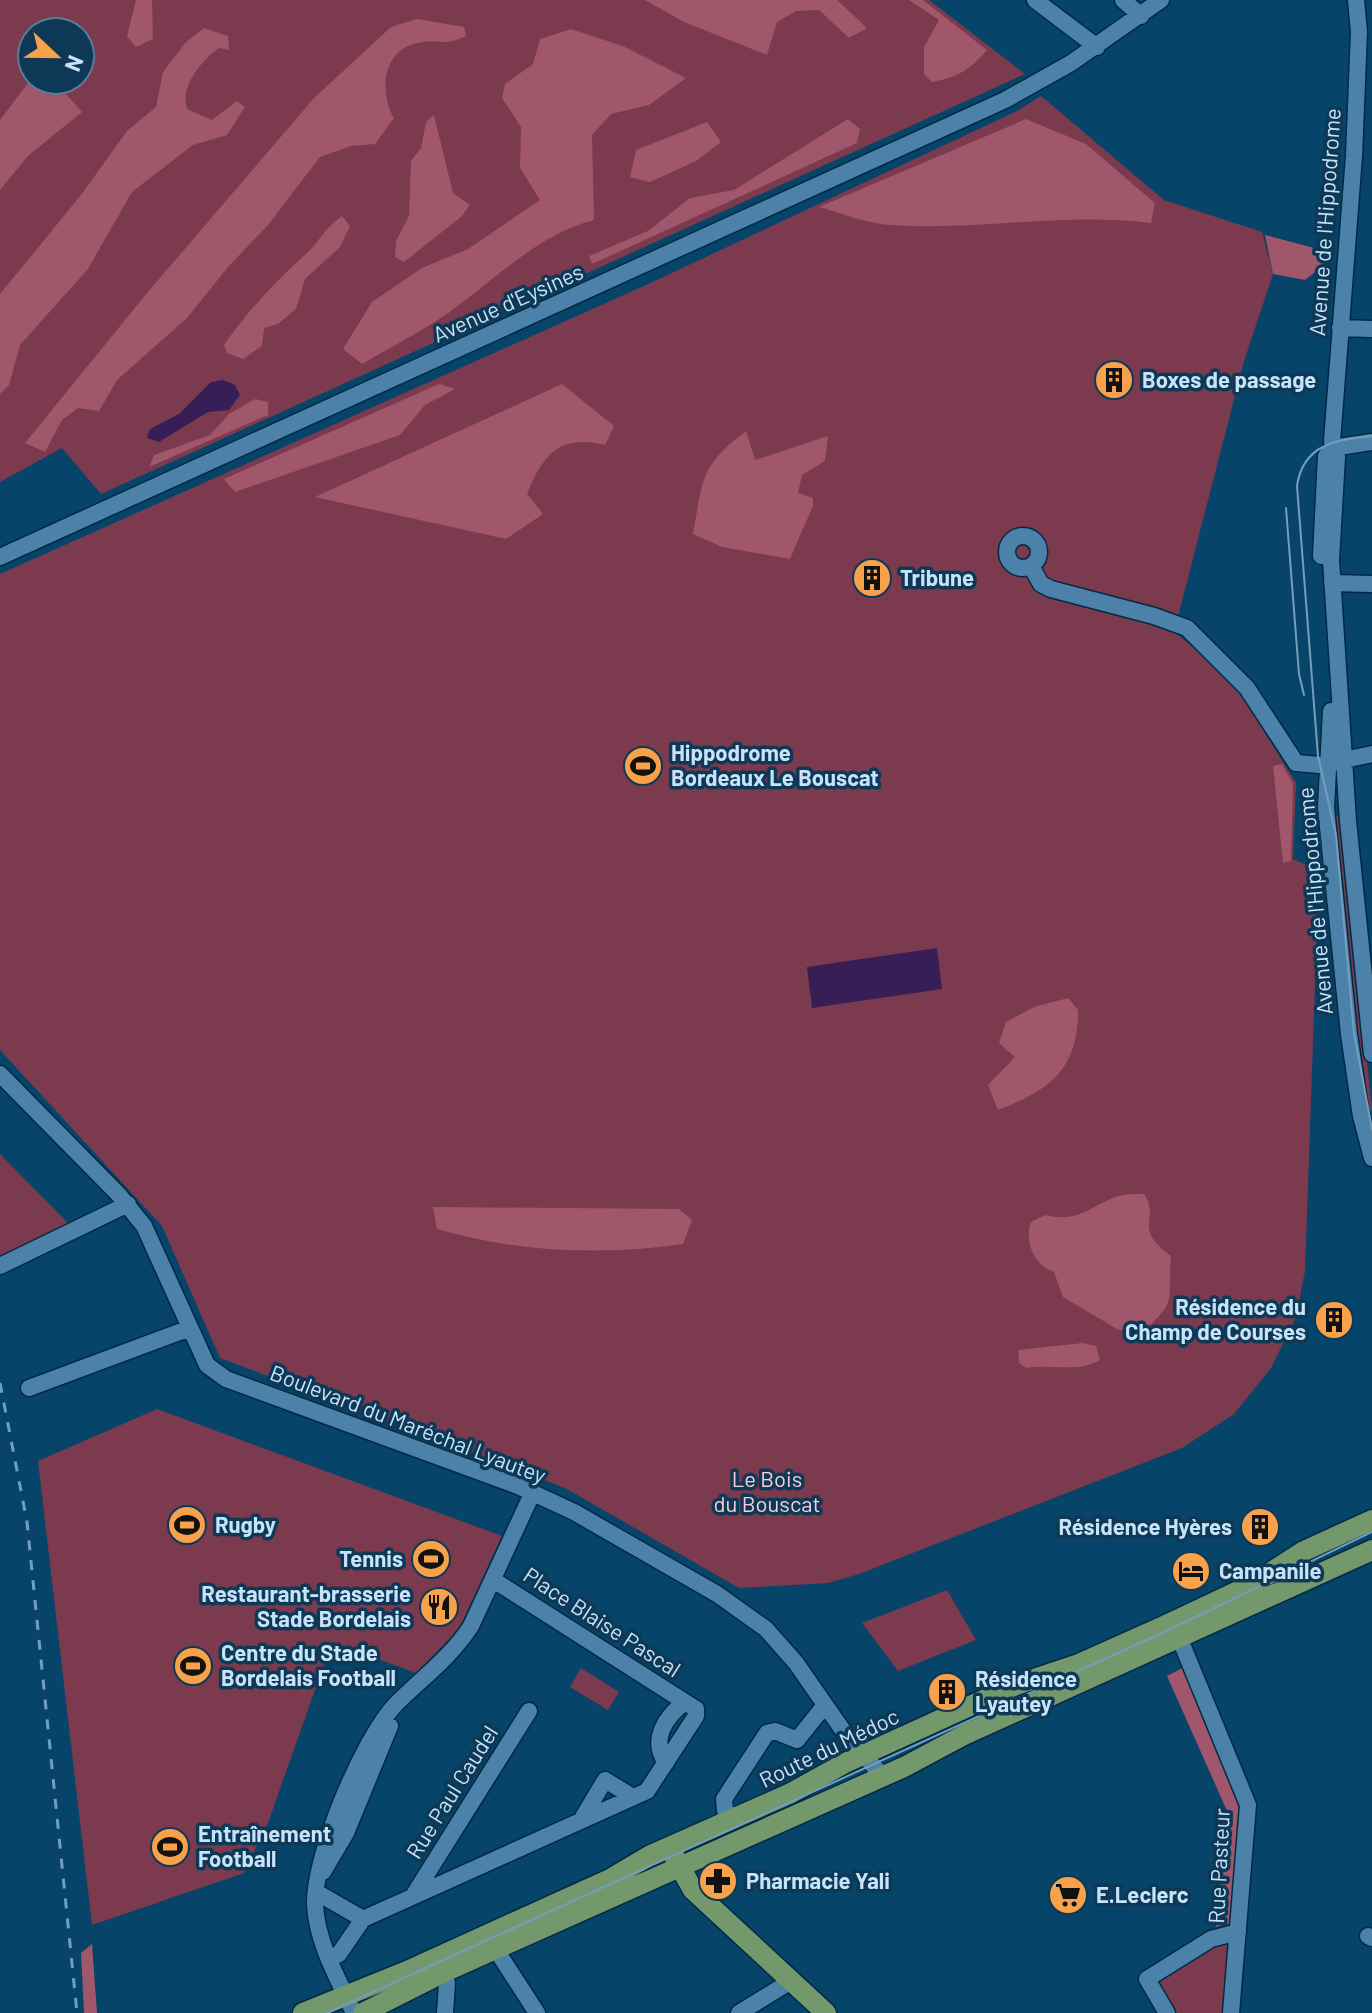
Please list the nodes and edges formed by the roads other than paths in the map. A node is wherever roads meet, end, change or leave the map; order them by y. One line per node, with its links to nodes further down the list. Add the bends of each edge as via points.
1 (1035, 0): 6 (street)
2 (1123, 0): 5 (street)
3 (1161, 0): 5 (street, Avenue d'Eysines)
4 (1356, 0): 7 (street, Avenue de l'Hippodrome, via 1355,140)
5 (1141, 16): 6 (street, Avenue d'Eysines)
6 (1097, 47): 11 (street, Avenue d'Eysines, via 1032,85)
7 (1340, 328): 8 (street); 10 (street, Avenue de l'Hippodrome)
8 (1372, 329)
9 (1372, 442): 10 (street)
10 (1332, 448): 14 (street, Avenue de l'Hippodrome, via 1337,457); 14 (street, Avenue de l'Hippodrome, via 1326,456 1321,544)
11 (0, 557)
12 (1031, 566): 16 (street, via 1041,584 1051,589 1187,628 1265,711 1296,763)
13 (1372, 584): 14 (street)
14 (1327, 589): 16 (street, Avenue de l'Hippodrome)
15 (1372, 754): 16 (street)
16 (1337, 762): 17 (street, Avenue de l'Hippodrome); 19 (street, Avenue de l'Hippodrome, via 1326,808 1347,1021)
17 (1372, 1054)
18 (2, 1081): 21 (street, Boulevard du Maréchal Lyautey)
19 (1369, 1138): 20 (street, Avenue de l'Hippodrome)
20 (1372, 1158)
21 (128, 1204): 22 (street); 23 (street, Boulevard du Maréchal Lyautey, via 144,1226)
22 (0, 1266)
23 (190, 1328): 24 (street); 25 (street, Boulevard du Maréchal Lyautey, via 207,1365 226,1379)
24 (29, 1388)
25 (532, 1494): 28 (street); 30 (street, Boulevard du Maréchal Lyautey, via 574,1512 751,1615 796,1663)
26 (1372, 1520): 32 (main road, Route du Médoc, via 1162,1627 1016,1685)
27 (1372, 1550): 29 (main road, Route du Médoc)
28 (495, 1581): 34 (street, Place Blaise Pascal, via 685,1702 662,1728 658,1743 666,1763 647,1791); 41 (street, via 459,1644 386,1719)
29 (1179, 1637): 33 (main road, Route du Médoc); 44 (street, Rue Pasteur, via 1248,1805)
30 (825, 1705): 32 (street, Boulevard du Maréchal Lyautey); 36 (street, via 797,1740 767,1733 724,1799 725,1811)
31 (529, 1711): 38 (street, Rue Paul Caudel)
32 (863, 1755): 33 (street, Boulevard du Maréchal Lyautey); 36 (main road, Route du Médoc)
33 (883, 1776): 39 (main road, Route du Médoc)
34 (633, 1797): 35 (street); 35 (street, via 605,1780)
35 (583, 1817): 40 (street)
36 (735, 1818): 37 (main road, Route du Médoc)
37 (670, 1847): 39 (main road); 49 (main road, Route du Médoc, via 407,1971)
38 (439, 1853): 40 (street); 42 (street, Rue Paul Caudel)
39 (680, 1868): 45 (main road, Route du Médoc); 48 (main road, via 693,1890)
40 (465, 1870): 42 (street)
41 (318, 1884): 43 (street); 46 (street, via 319,1934)
42 (413, 1896): 43 (street)
43 (363, 1919): 46 (street, via 339,1954)
44 (1238, 1932): 57 (street, via 1211,1939 1147,1979); 58 (street, Rue Pasteur)
45 (495, 1948): 47 (main road, Route du Médoc); 54 (street)
46 (329, 1959): 49 (street)
47 (444, 1972): 52 (main road, Route du Médoc); 53 (street)
48 (791, 1981): 55 (street); 56 (main road)
49 (350, 2004): 50 (main road, Route du Médoc)
50 (326, 2009): 51 (main road, Route du Médoc)
51 (303, 2013)
52 (363, 2013)
53 (445, 2013)
54 (537, 2013)
55 (739, 2013)
56 (826, 2013)
57 (1167, 2013)
58 (1231, 2013)

